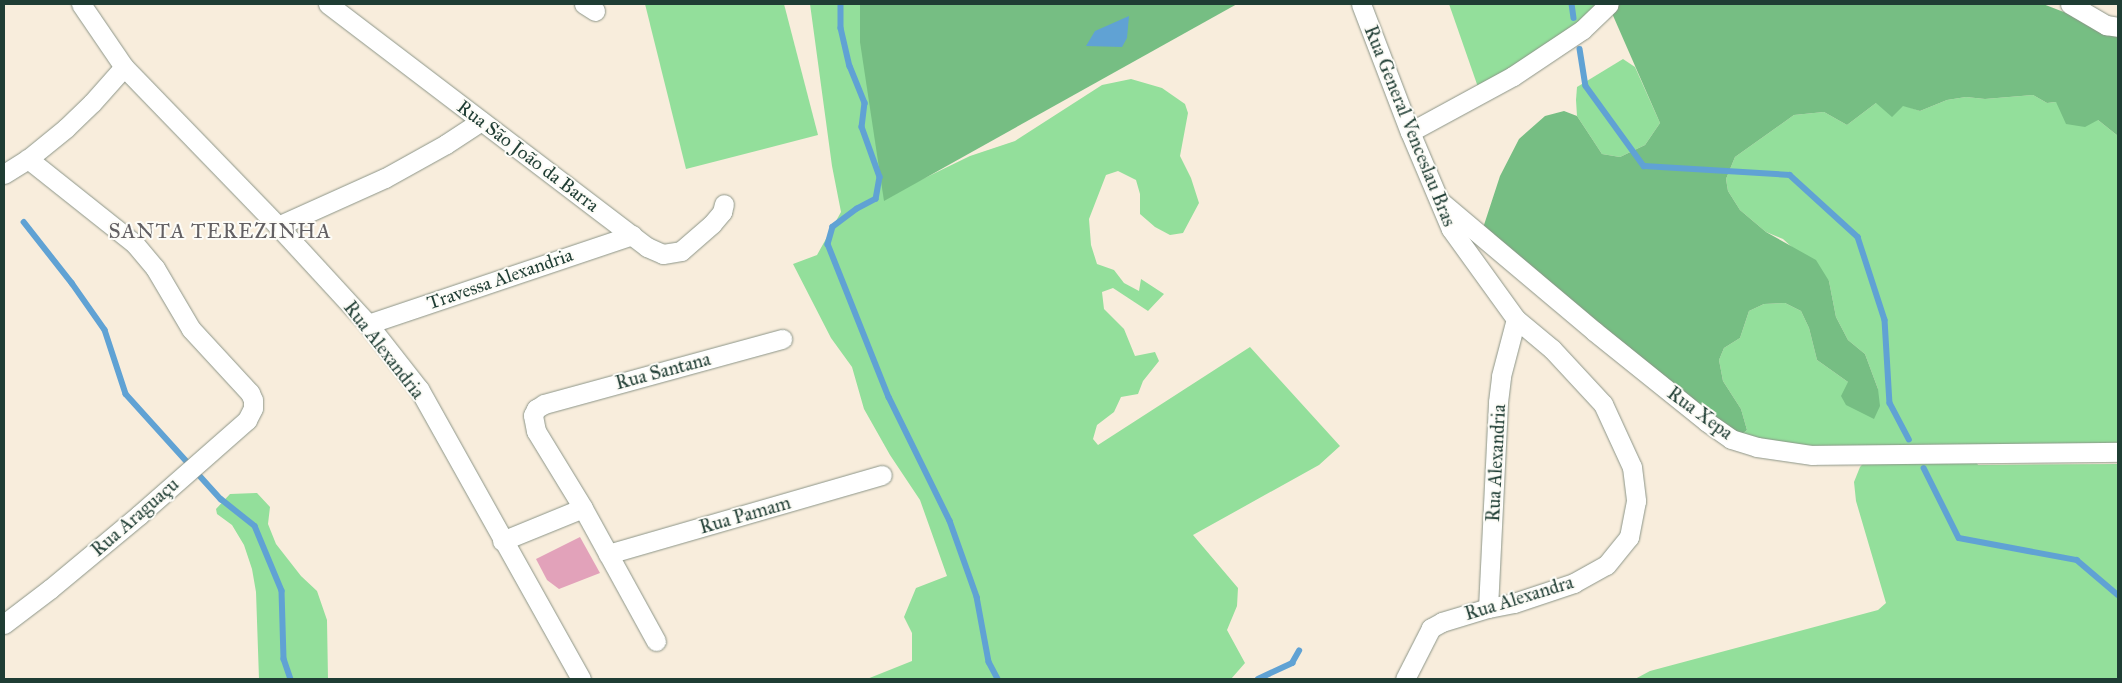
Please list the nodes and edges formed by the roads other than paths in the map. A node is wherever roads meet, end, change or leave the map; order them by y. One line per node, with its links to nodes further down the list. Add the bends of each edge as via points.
1 (81, 4): 7 (street, Rua Alexandria)
2 (328, 4): 8 (street, Rua São João da Barra)
3 (1361, 4): 9 (street, Rua General Venceslau Bras)
4 (1609, 4): 9 (street, via 1582,30 1513,76)
5 (2070, 4): 6 (street, via 2106,25)
6 (2118, 27)
7 (124, 67): 10 (street, via 92,103); 14 (street, Rua Alexandria)
8 (481, 121): 14 (street, via 385,178); 15 (street, Rua São João da Barra)
9 (1410, 132): 12 (street, Rua General Venceslau Bras)
10 (28, 158): 11 (street); 25 (street, Rua Araguaçu, via 135,244 155,268 191,329 250,393 253,408 247,420 139,515)
11 (4, 174)
12 (1437, 200): 16 (street, Rua General Venceslau Bras, via 1451,230); 19 (street, Rua Xepa, via 1594,331 1731,439 1757,447 1812,455)
13 (724, 204): 15 (street, Rua São João da Barra, via 712,224 681,251 663,254)
14 (278, 226): 17 (street, Rua Alexandria)
15 (632, 235): 17 (street, Travessa Alexandria)
16 (1516, 320): 24 (street, Rua Alexandria, via 1501,376 1498,402); 24 (street, Rua Alexandra, via 1552,349 1603,404 1632,467 1636,501 1629,537 1606,565 1574,583)
17 (368, 324): 22 (street, Rua Alexandria, via 419,389)
18 (782, 339): 21 (street, Rua Santana, via 544,404 536,409 533,415 536,431)
19 (2118, 452)
20 (882, 476): 23 (street, Rua Pamam)
21 (583, 508): 22 (street); 23 (street)
22 (502, 541): 27 (street, Rua Alexandria)
23 (608, 554): 26 (street)
24 (1488, 608): 28 (street, Rua Alexandra, via 1431,628)
25 (4, 624)
26 (656, 641)
27 (581, 679)
28 (1405, 679)

